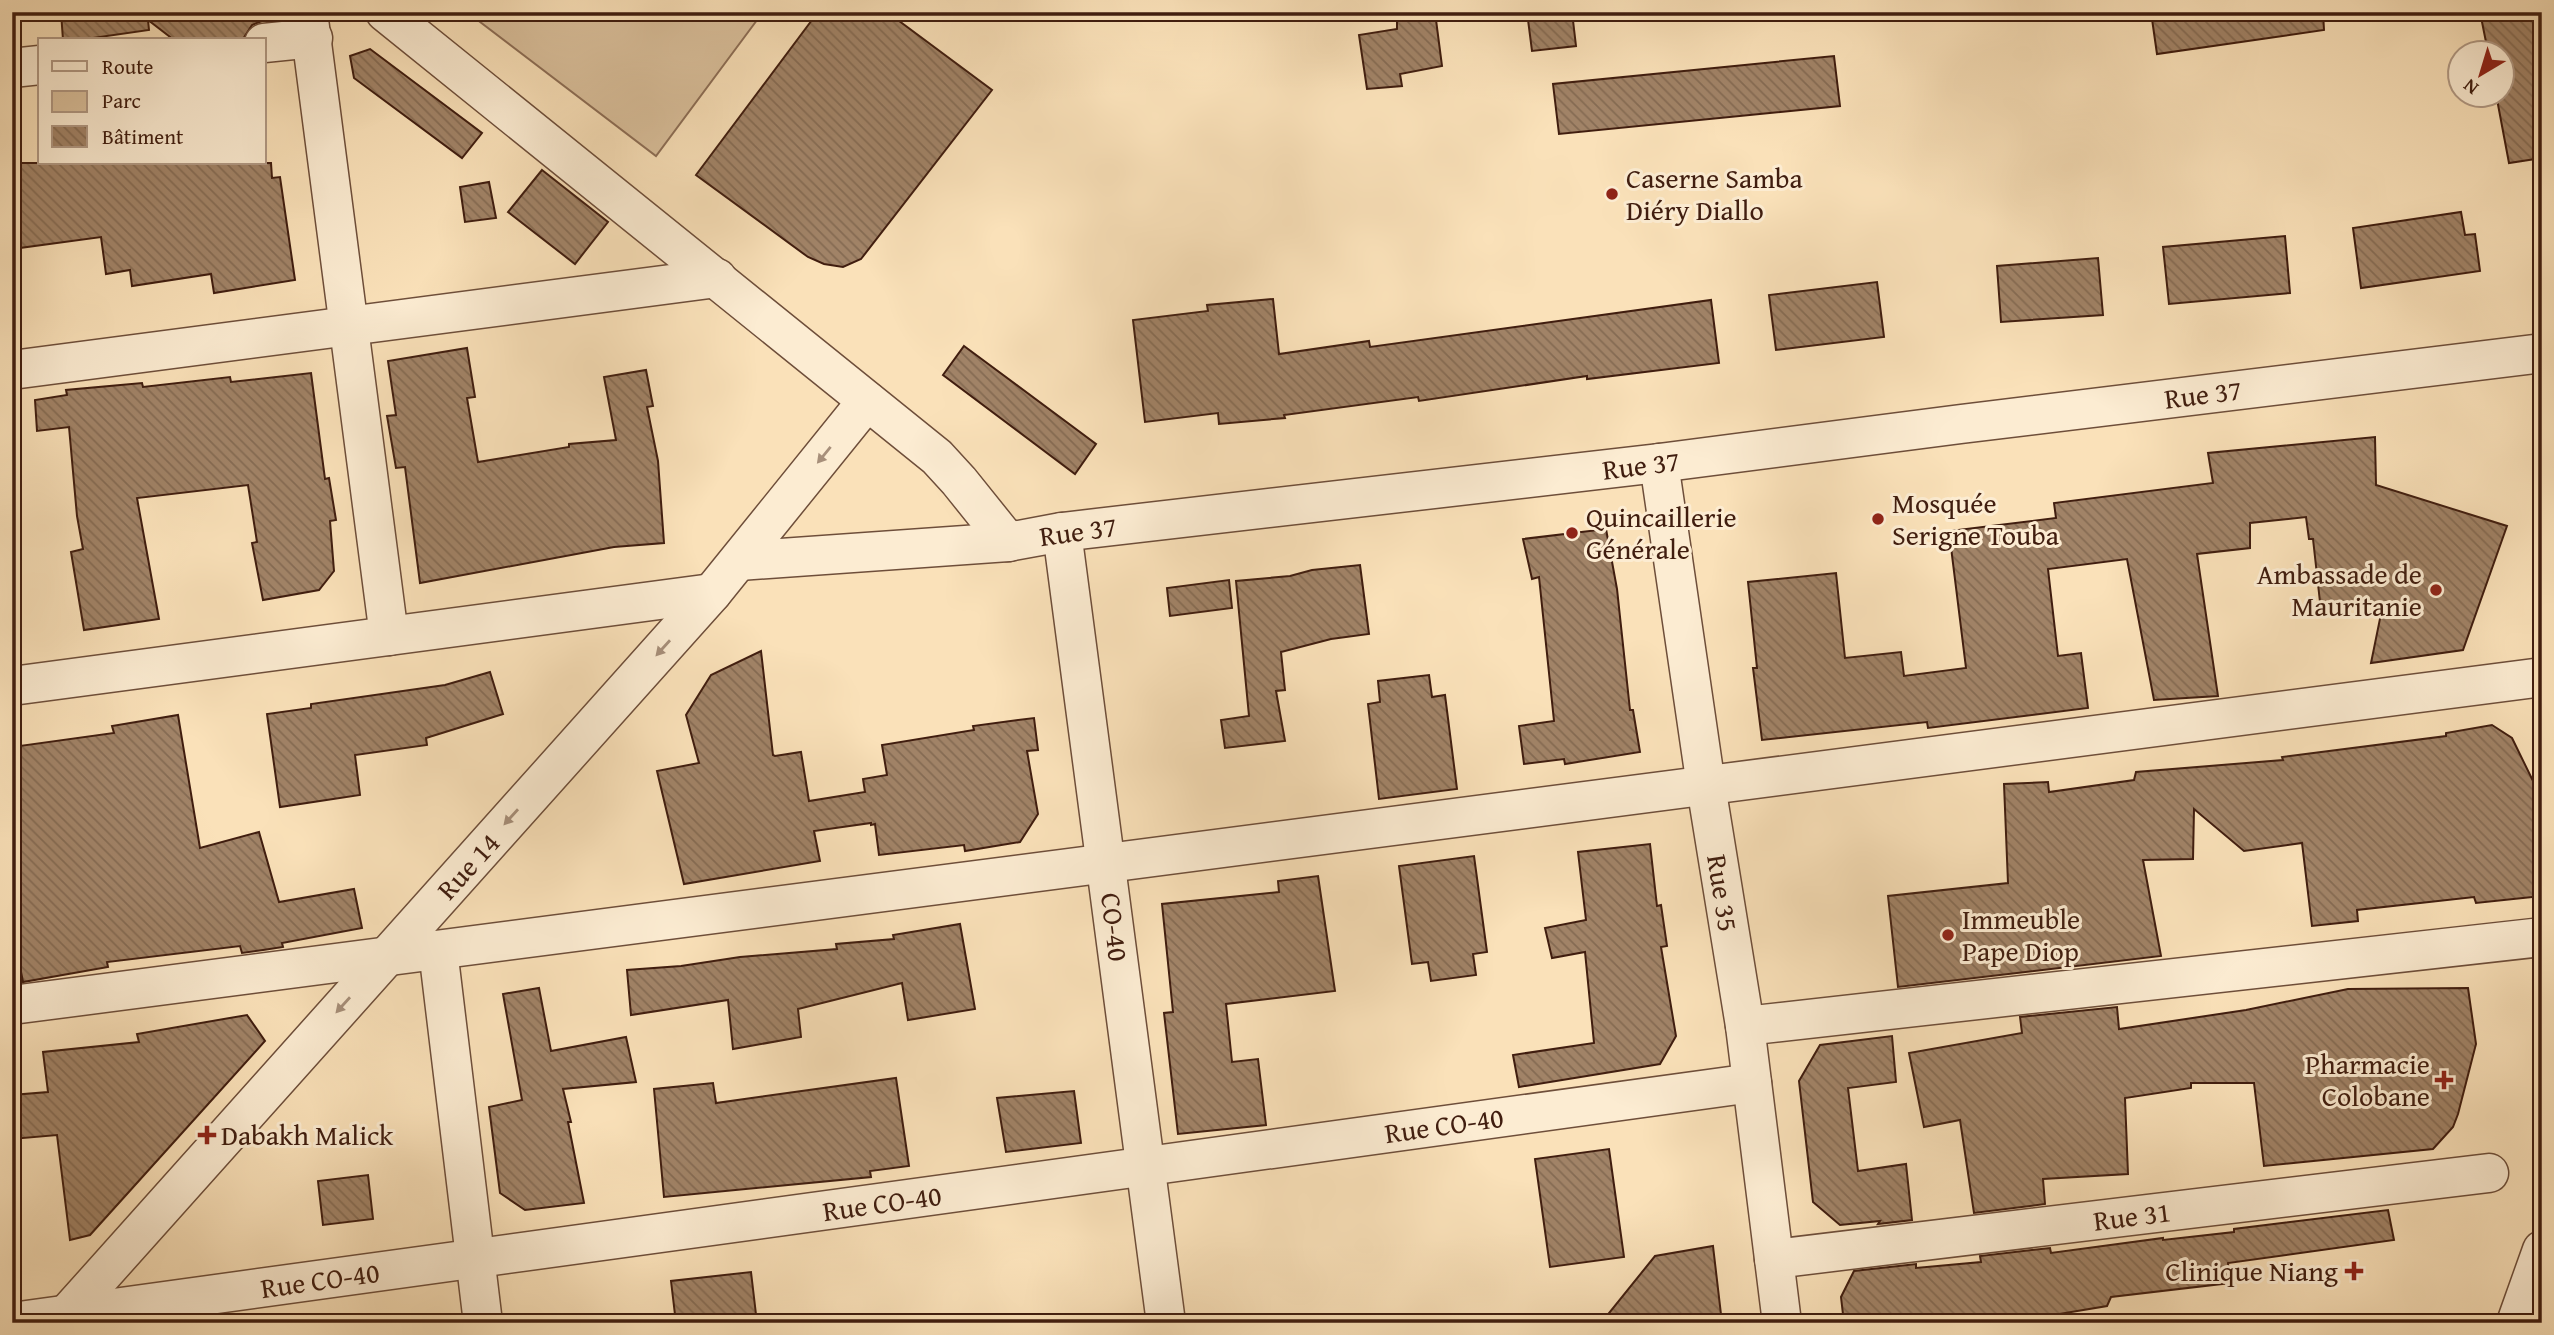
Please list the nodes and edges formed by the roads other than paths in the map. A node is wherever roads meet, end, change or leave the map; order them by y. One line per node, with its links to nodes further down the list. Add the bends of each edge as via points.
1 (385, 12): 6 (street)
2 (311, 25): 3 (street); 7 (street)
3 (266, 42)
4 (38, 65): 5 (street)
5 (12, 68)
6 (717, 278): 7 (street); 10 (street)
7 (349, 326): 9 (street); 16 (street)
8 (2542, 354): 11 (street, Rue 37)
9 (12, 370)
10 (867, 401): 13 (street, via 937,457); 14 (street, Rue 14, one-way to 14)
11 (1660, 463): 12 (street, Rue 37); 19 (street, Rue 35)
12 (1062, 532): 13 (street, Rue 37); 20 (street, CO-40)
13 (1008, 542): 14 (street, Rue 37)
14 (738, 561): 15 (street, Rue 14)
15 (712, 593): 16 (street); 23 (street, Rue 14, one-way to 23)
16 (389, 636): 18 (street)
17 (2542, 677): 19 (street)
18 (12, 686)
19 (1706, 786): 20 (street); 25 (street, Rue 35)
20 (1106, 863): 22 (street); 27 (street, CO-40)
21 (2542, 937): 25 (street)
22 (438, 950): 23 (street); 30 (street)
23 (387, 957): 24 (street); 32 (street, Rue 14, one-way to 32)
24 (12, 1005)
25 (1745, 1026): 26 (street, Rue 35)
26 (1752, 1083): 27 (street, Rue CO-40); 31 (street, Rue 35)
27 (1146, 1166): 30 (street, Rue CO-40); 35 (street, CO-40)
28 (2489, 1173): 31 (street, Rue 31)
29 (2542, 1250): 37 (street)
30 (475, 1259): 32 (street, Rue CO-40); 34 (street)
31 (1774, 1259): 36 (street, Rue 35)
32 (64, 1320): 33 (street, Rue CO-40)
33 (12, 1322)
34 (483, 1323)
35 (1166, 1323)
36 (1782, 1323)
37 (2516, 1323)

